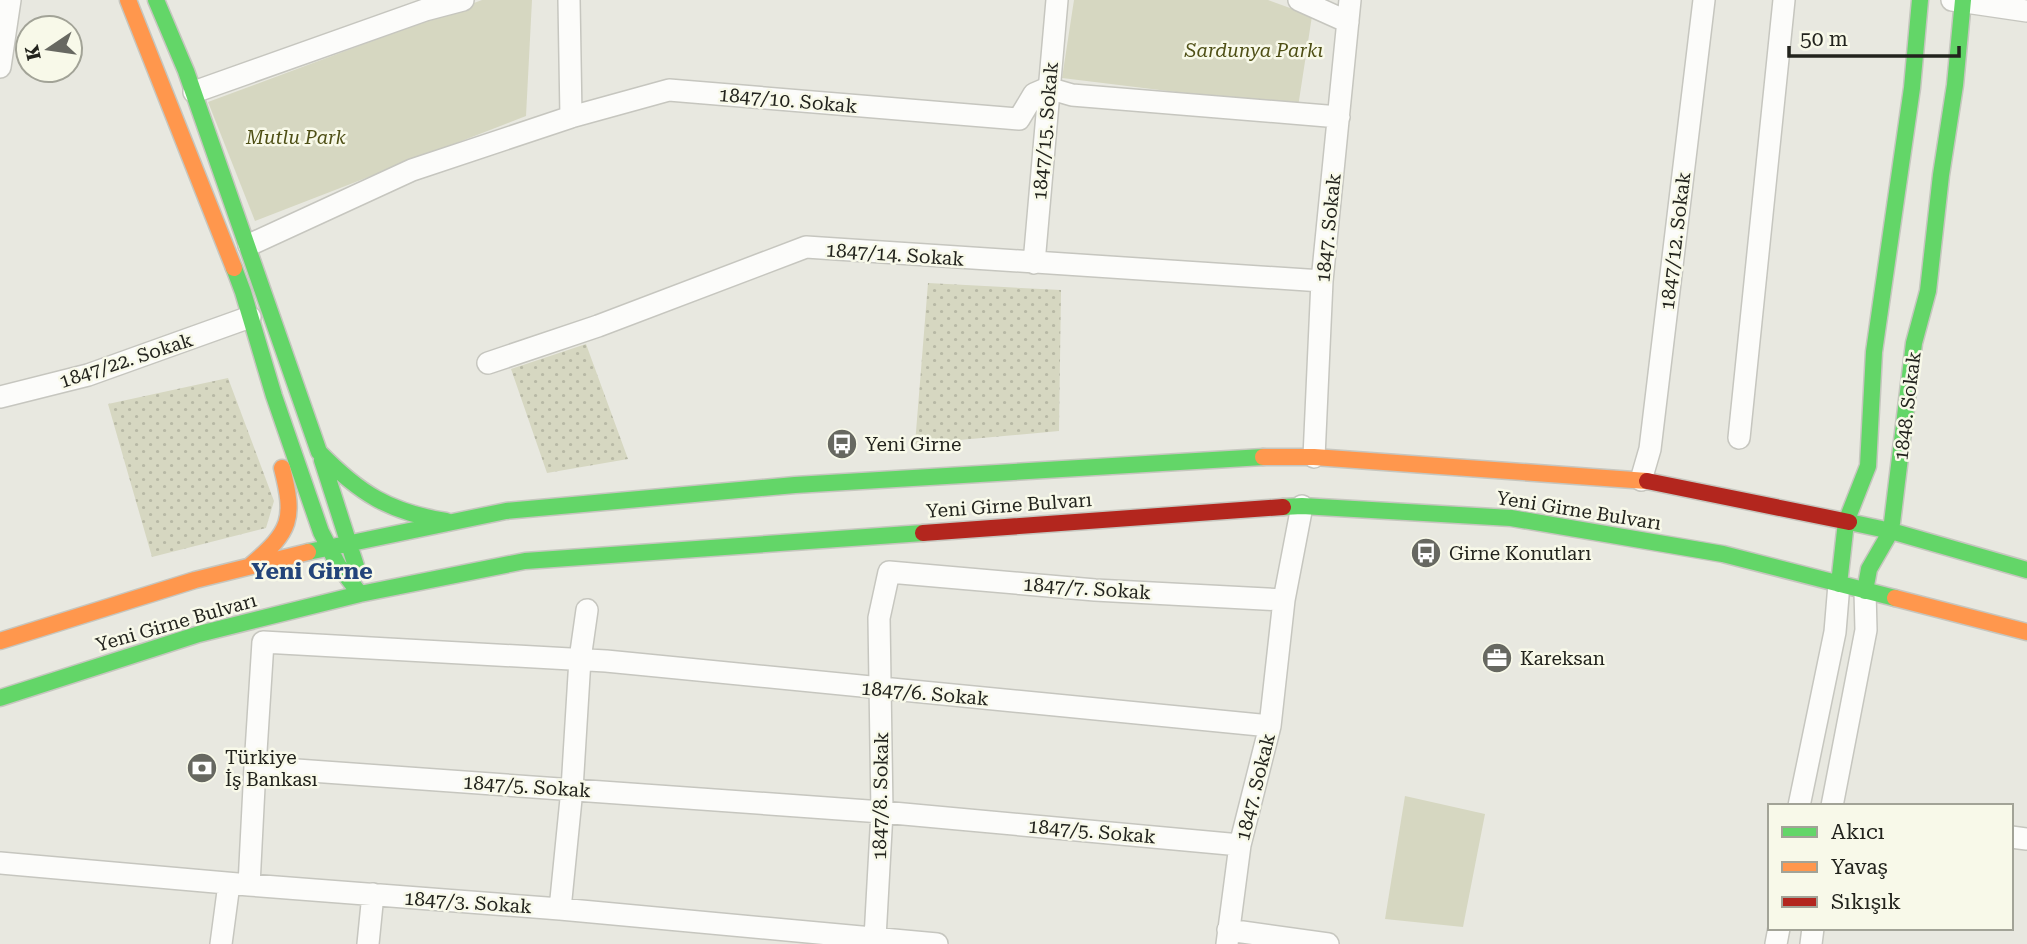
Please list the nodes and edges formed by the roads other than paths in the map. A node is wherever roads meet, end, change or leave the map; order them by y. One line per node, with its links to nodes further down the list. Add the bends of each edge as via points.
1 (10, 0): 16 (street)
2 (128, 0): 24 (main road)
3 (156, 0): 18 (main road)
4 (463, 0): 13 (street)
5 (569, 0): 19 (street)
6 (1057, 0): 17 (street, 1847/15. Sokak)
7 (1299, 0): 15 (street)
8 (1350, 0): 15 (street, 1847. Sokak)
9 (1703, 0): 31 (street, 1847/12. Sokak, via 1650,449)
10 (1784, 0): 28 (street)
11 (1920, 0): 34 (main road, 1848. Sokak, via 1874,352 1868,466)
12 (1959, 1): 14 (street); 35 (main road, 1848. Sokak, via 1955,85 1928,291 1914,343)
13 (424, 5): 18 (street)
14 (2027, 11)
15 (1348, 22): 20 (street, 1847. Sokak)
16 (0, 67)
17 (1048, 88): 19 (street, 1847/10. Sokak, via 1034,94 1019,119 669,90); 20 (street, via 1072,95); 22 (street, 1847/15. Sokak)
18 (194, 92): 21 (main road)
19 (570, 117): 21 (street, 1847/10. Sokak, via 412,170)
20 (1339, 117): 23 (street, 1847. Sokak)
21 (248, 246): 29 (main road)
22 (1034, 263): 23 (street, 1847/14. Sokak); 25 (street, 1847/14. Sokak, via 806,247)
23 (1322, 281): 30 (street, 1847. Sokak)
24 (250, 317): 26 (main road); 27 (street, 1847/22. Sokak, via 88,375)
25 (488, 363)
26 (274, 396): 37 (main road); 38 (main road, via 270,423 290,496 289,520 282,536)
27 (0, 397)
28 (1740, 438)
29 (319, 452): 33 (main road, via 365,496 396,511); 36 (main road)
30 (1314, 457): 31 (main road, Yeni Girne Bulvarı); 33 (main road, Yeni Girne Bulvarı, via 1234,457 795,485 506,511)
31 (1641, 480): 34 (main road, Yeni Girne Bulvarı)
32 (1302, 506): 41 (main road, Yeni Girne Bulvarı, via 1511,519 1723,554); 43 (main road, Yeni Girne Bulvarı, via 524,561); 44 (street, 1847. Sokak)
33 (456, 522): 36 (main road, Yeni Girne Bulvarı)
34 (1846, 523): 35 (main road, Yeni Girne Bulvarı); 41 (main road, 1848. Sokak)
35 (1891, 531): 39 (main road, Yeni Girne Bulvarı); 42 (main road, 1848. Sokak, via 1869,569)
36 (349, 542): 37 (main road, Yeni Girne Bulvarı); 43 (main road)
37 (327, 547): 38 (main road, Yeni Girne Bulvarı); 43 (main road)
38 (251, 565): 47 (main road, Yeni Girne Bulvarı)
39 (2027, 569)
40 (889, 572): 44 (street, 1847/7. Sokak); 49 (street, 1847/8. Sokak, via 878,618)
41 (1839, 584): 42 (main road, Yeni Girne Bulvarı); 54 (street, 1848. Sokak, via 1835,632)
42 (1865, 591): 46 (main road, Yeni Girne Bulvarı); 55 (street, 1848. Sokak, via 1866,630)
43 (360, 594): 50 (main road, Yeni Girne Bulvarı, via 199,635)
44 (1284, 600): 51 (street, 1847. Sokak)
45 (587, 610): 48 (street)
46 (2027, 632)
47 (0, 641)
48 (580, 659): 49 (street, 1847/6. Sokak); 52 (street, via 263,642); 53 (street)
49 (881, 689): 51 (street, 1847/6. Sokak); 56 (street, 1847/8. Sokak)
50 (0, 698)
51 (1270, 726): 57 (street, 1847. Sokak)
52 (256, 767): 53 (street, 1847/5. Sokak); 59 (street)
53 (572, 789): 56 (street, 1847/5. Sokak); 61 (street)
54 (1799, 804)
55 (1832, 804)
56 (882, 812): 57 (street, 1847/5. Sokak); 64 (street, 1847/8. Sokak)
57 (1240, 845): 63 (street, 1847. Sokak)
58 (0, 863): 59 (street, 1847/3. Sokak)
59 (239, 885): 60 (street, 1847/3. Sokak); 65 (street)
60 (373, 894): 61 (street, 1847/3. Sokak); 66 (street)
61 (560, 909): 62 (street, 1847/3. Sokak)
62 (781, 937): 64 (street, 1847/3. Sokak)
63 (1227, 937): 68 (street)
64 (875, 938): 67 (street, 1847/3. Sokak)
65 (221, 944)
66 (368, 944)
67 (937, 944)
68 (1328, 944)

